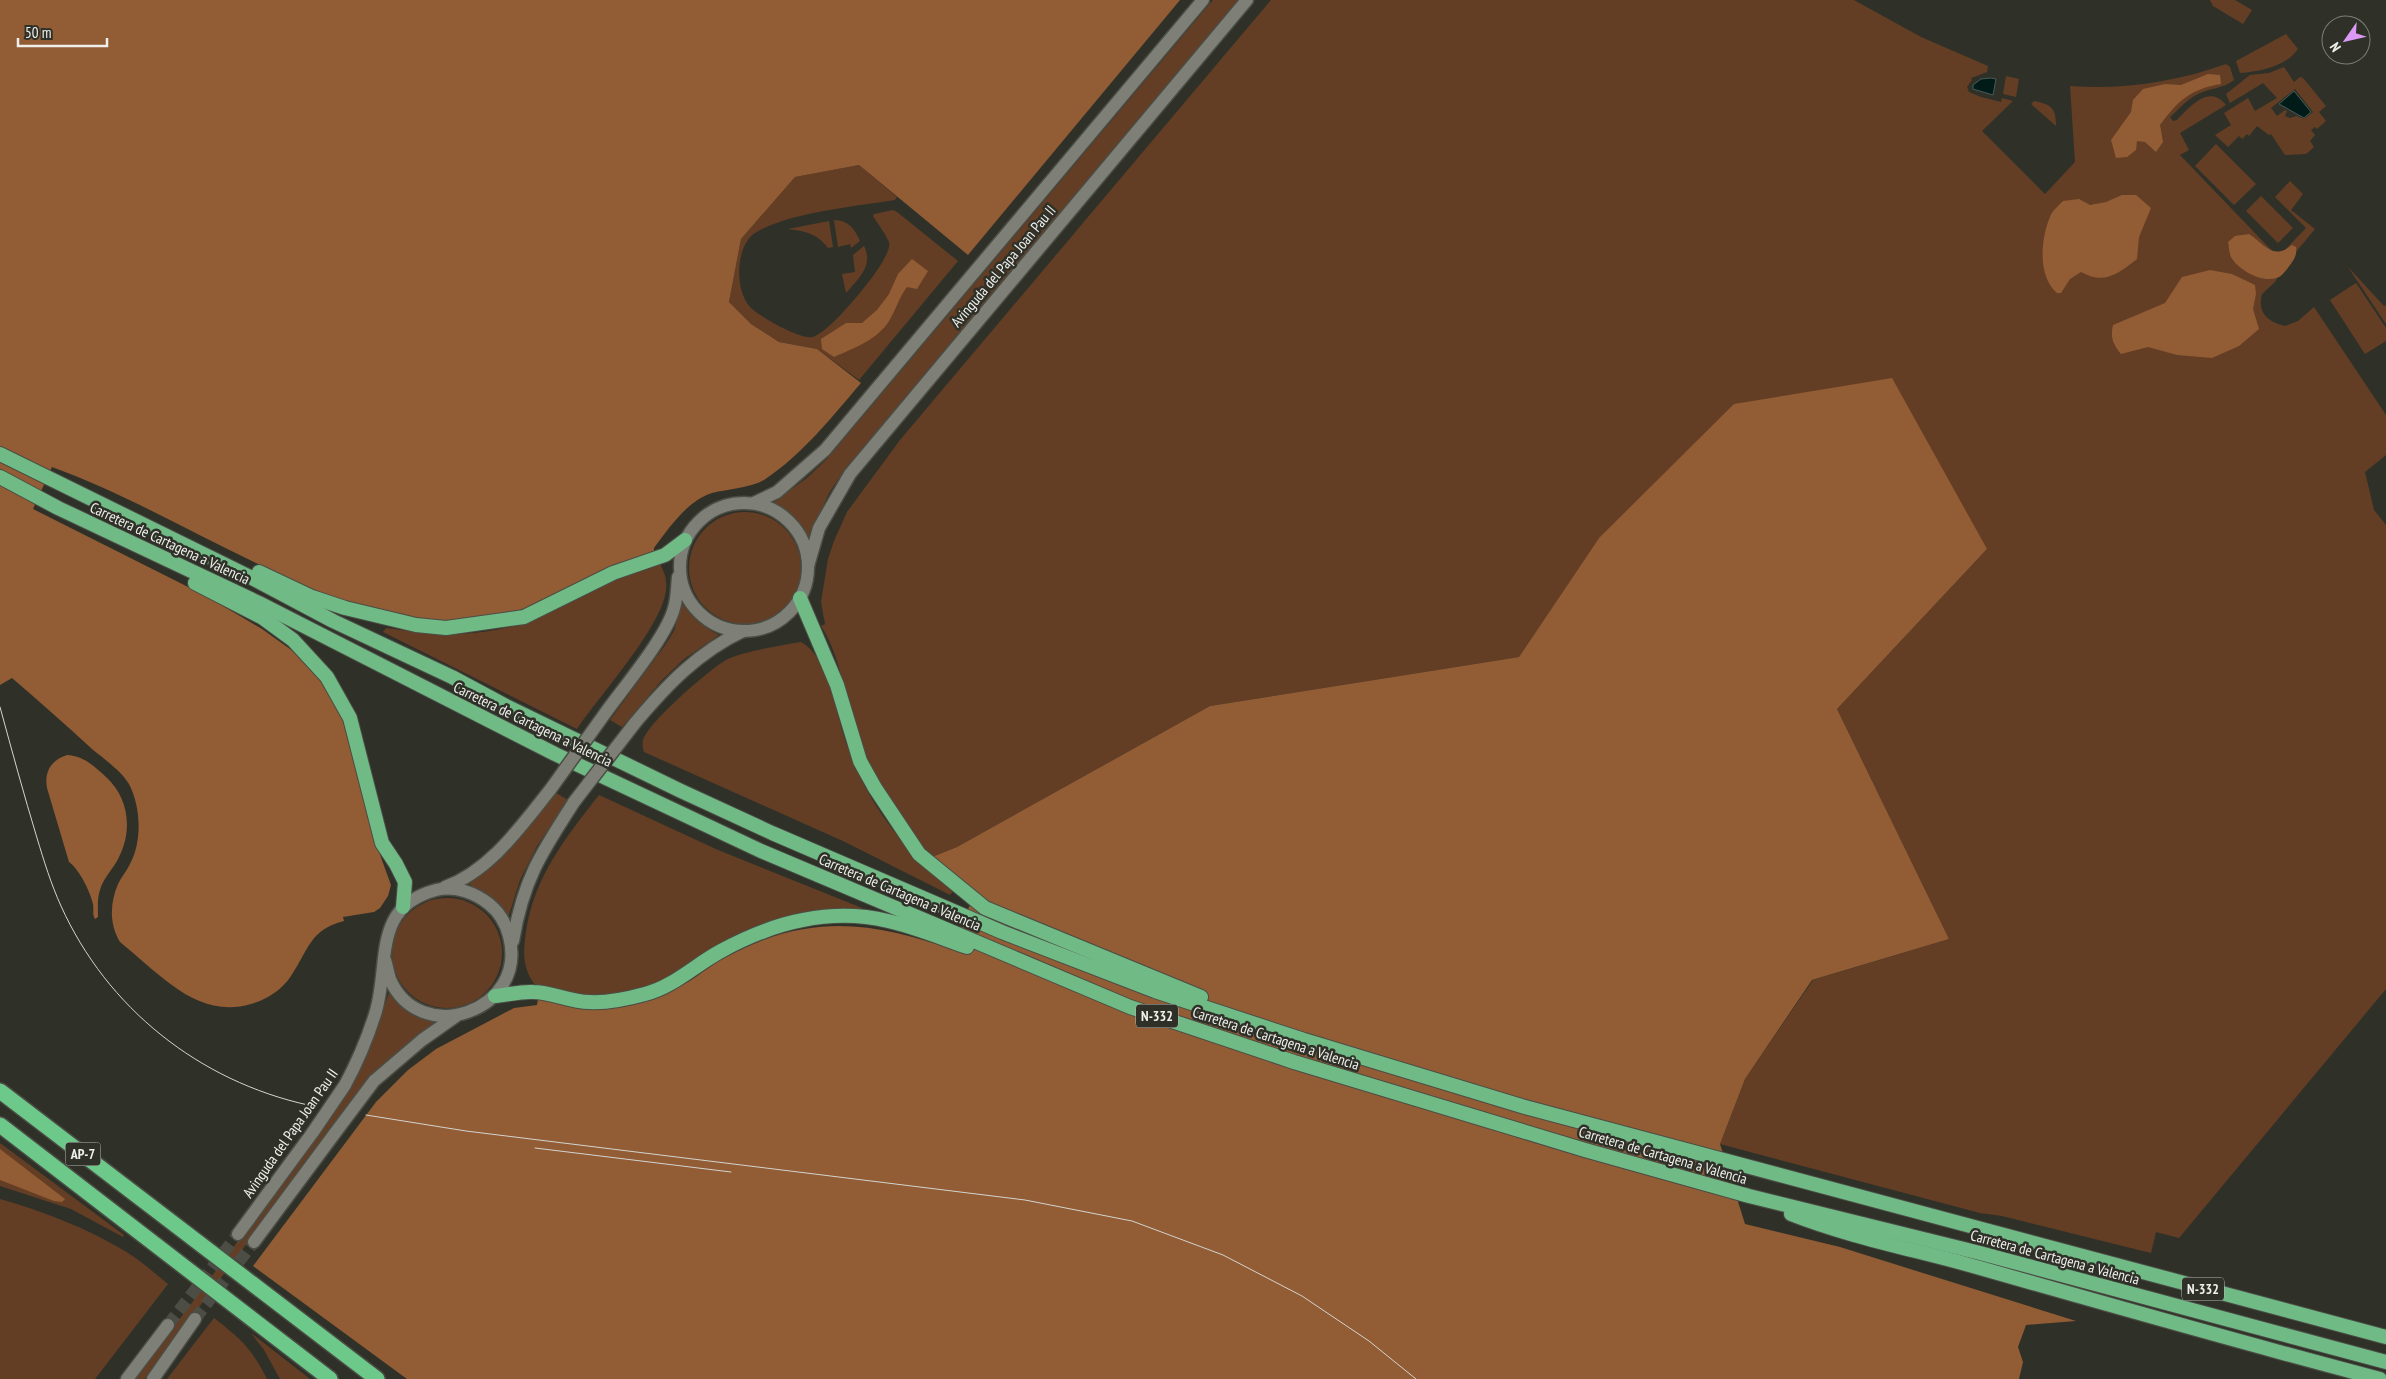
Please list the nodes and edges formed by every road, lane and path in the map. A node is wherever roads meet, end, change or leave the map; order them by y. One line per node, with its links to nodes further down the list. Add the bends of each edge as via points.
1 (1203, 0): 6 (main road, Avinguda del Papa Joan Pau II, via 825,450 779,491)
2 (1247, 0): 9 (main road, Avinguda del Papa Joan Pau II, via 850,474 820,528)
3 (0, 454): 5 (highway, Carretera de Cartagena a Valencia / N-332)
4 (0, 477): 7 (highway, Carretera de Cartagena a Valencia / N-332)
5 (79, 493): 8 (highway, via 113,503 312,597 381,618 446,628 524,617 613,573 665,555); 20 (highway, Carretera de Cartagena a Valencia / N-332, via 333,621 452,676 506,706 772,833 1089,966)
6 (754, 503): 8 (main road, Avinguda del Papa Joan Pau II, via 733,503 713,510 696,523); 9 (main road, Avinguda del Papa Joan Pau II, via 771,508 786,518 801,540)
7 (58, 508): 14 (highway, via 263,618 293,640 327,677 350,718 382,843 405,882); 18 (highway, Carretera de Cartagena a Valencia / N-332, via 259,603 555,754 761,851)
8 (685, 540): 10 (main road, Avinguda del Papa Joan Pau II)
9 (808, 566): 11 (main road, Avinguda del Papa Joan Pau II)
10 (679, 570): 12 (main road, Avinguda del Papa Joan Pau II, via 683,589 692,606 706,619 724,628); 13 (main road, Avinguda del Papa Joan Pau II, bridge, via 674,608 659,637 550,790 505,843 472,874)
11 (800, 598): 12 (main road, Avinguda del Papa Joan Pau II, via 790,612 776,622 760,629); 20 (highway, via 837,685 849,729 867,774 918,854 985,908)
12 (743, 631): 15 (main road, Avinguda del Papa Joan Pau II, bridge, via 722,641 661,693 574,802 541,853 528,880 517,912)
13 (439, 889): 14 (main road, via 420,895); 15 (main road, via 460,889 484,900 495,909 506,926)
14 (403, 907): 16 (main road, via 388,930)
15 (512, 946): 17 (main road, via 511,964)
16 (385, 960): 19 (main road, via 391,980 402,996 418,1008 436,1015); 24 (main road, Avinguda del Papa Joan Pau II, bridge, via 376,1010 362,1052 345,1085)
17 (495, 996): 18 (highway, via 532,992 588,1002 638,996 679,979 718,952 766,929 815,918 849,916 889,921 934,935); 19 (main road, via 476,1010)
18 (1130, 1007): 23 (highway, Carretera de Cartagena a Valencia / N-332, via 1384,1090)
19 (456, 1016): 25 (main road, bridge, via 374,1081)
20 (1304, 1040): 28 (highway, Carretera de Cartagena a Valencia / N-332, via 1579,1122)
21 (0, 1090): 33 (highway, AP-7)
22 (0, 1125): 32 (highway, AP-7)
23 (1749, 1196): 29 (highway, Carretera de Cartagena a Valencia / N-332, via 1971,1250); 34 (highway, via 1822,1226)
24 (238, 1234)
25 (254, 1242)
26 (195, 1319): 31 (main road)
27 (168, 1325): 30 (main road)
28 (2386, 1337)
29 (2386, 1362)
30 (127, 1379)
31 (153, 1379)
32 (330, 1379)
33 (377, 1379)
34 (2380, 1379)

